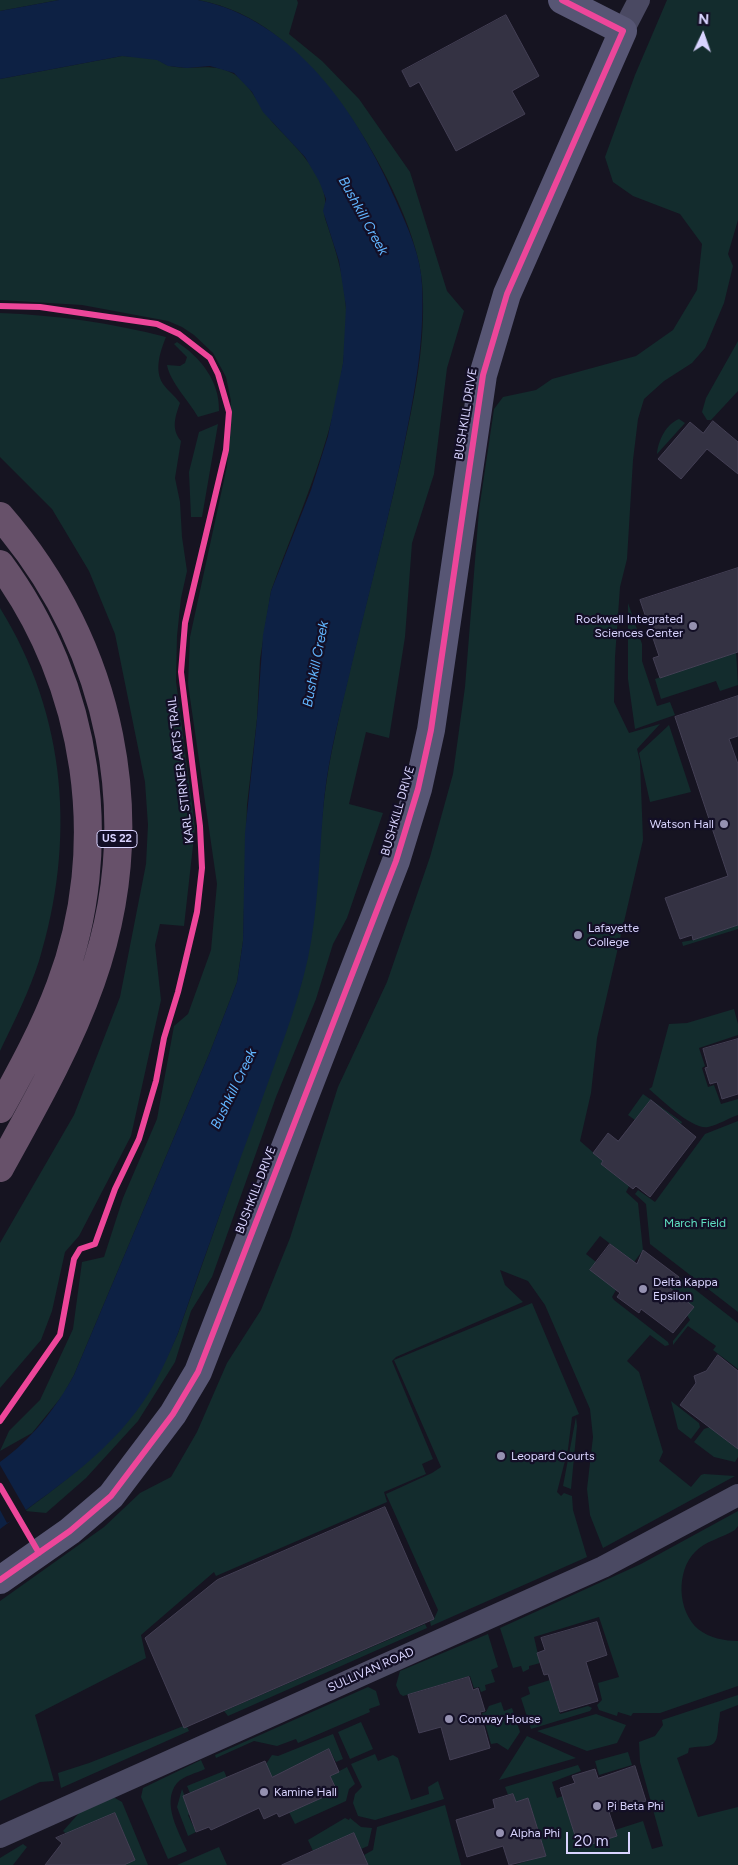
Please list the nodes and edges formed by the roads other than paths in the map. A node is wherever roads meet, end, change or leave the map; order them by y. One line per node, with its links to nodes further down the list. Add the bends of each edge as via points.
1 (562, 0): 3 (street)
2 (639, 0): 3 (street)
3 (624, 31): 9 (street, BUSHKILL DRIVE, via 507,294 482,375 430,730 418,789 396,862 198,1372 173,1414 111,1496 70,1531)
4 (0, 516): 7 (highway, US 22, via 56,592 87,658 110,732 118,809 116,870 92,980 48,1080)
5 (0, 564): 6 (highway, US 22, via 29,607 70,703 84,771 88,842 80,916 60,985)
6 (0, 1109)
7 (0, 1168)
8 (738, 1496): 10 (street, SULLIVAN ROAD, via 604,1567)
9 (0, 1580)
10 (0, 1837)

